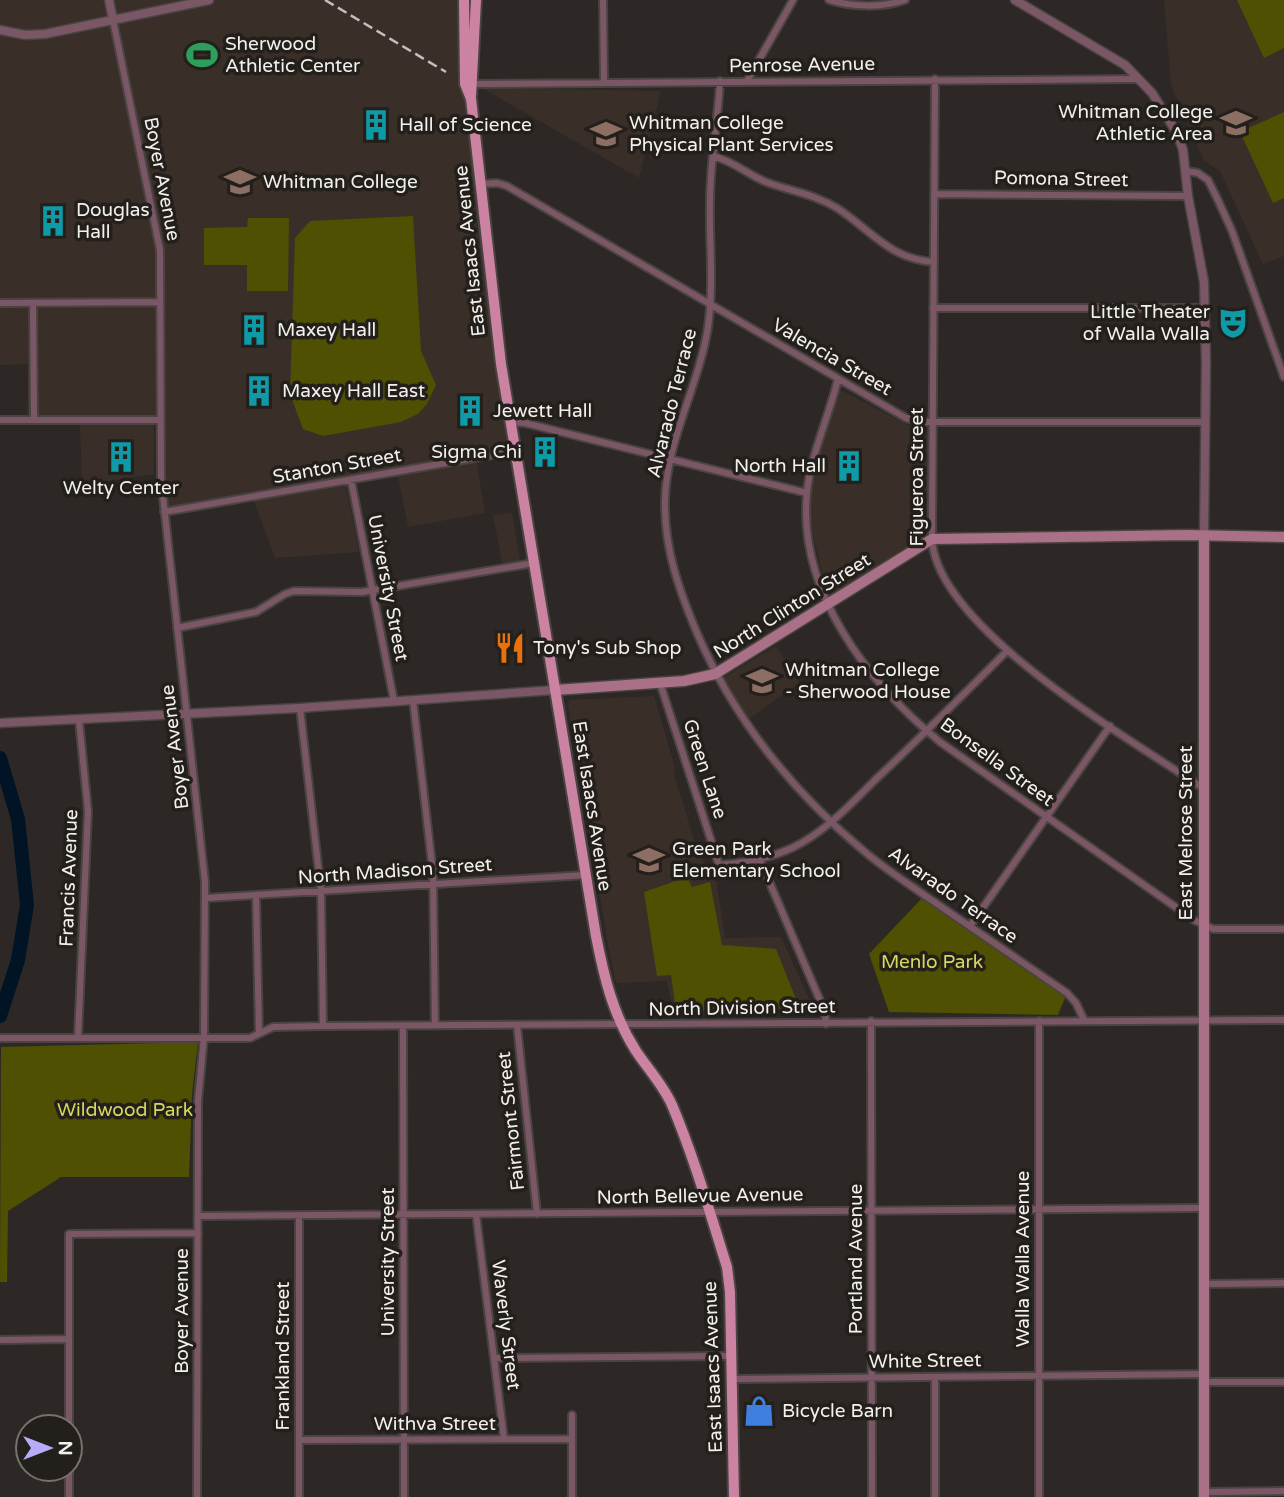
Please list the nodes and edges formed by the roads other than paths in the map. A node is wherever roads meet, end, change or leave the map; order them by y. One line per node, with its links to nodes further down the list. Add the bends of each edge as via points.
1 (109, 0): 10 (street, Boyer Avenue)
2 (209, 0): 10 (street)
3 (464, 0): 17 (main road, East Isaacs Avenue)
4 (476, 0): 17 (main road, East Isaacs Avenue)
5 (603, 0): 14 (street)
6 (793, 0): 16 (street)
7 (829, 0): 8 (street, via 858,5)
8 (905, 0)
9 (1015, 0): 13 (street, East Melrose Street)
10 (113, 20): 11 (street, via 35,35); 24 (street, Boyer Avenue, via 160,243)
11 (0, 30)
12 (935, 79): 13 (street, Penrose Avenue); 16 (street, Penrose Avenue); 21 (street, Figueroa Street)
13 (1140, 79): 19 (street, East Melrose Street, via 1177,133)
14 (604, 81): 15 (street, Penrose Avenue); 17 (street, Penrose Avenue)
15 (720, 81): 16 (street, Penrose Avenue); 18 (street, Alvarado Terrace)
16 (747, 81)
17 (469, 84): 20 (main road, East Isaacs Avenue)
18 (713, 156): 23 (street, via 769,183 823,200 890,250); 27 (street, Alvarado Terrace)
19 (1186, 171): 22 (street, East Melrose Street); 30 (street, via 1208,180 1217,198)
20 (480, 184): 27 (street, Valencia Street, via 507,186); 35 (main road, East Isaacs Avenue)
21 (934, 194): 22 (street, Pomona Street); 23 (street, Figueroa Street)
22 (1188, 196): 29 (street, East Melrose Street)
23 (934, 262): 28 (street, Figueroa Street)
24 (160, 302): 26 (street); 34 (street, Boyer Avenue)
25 (0, 303): 26 (street)
26 (33, 303): 33 (street)
27 (710, 304): 31 (street, Valencia Street); 39 (street, Alvarado Terrace, via 702,360)
28 (933, 308): 29 (street); 36 (street, Figueroa Street)
29 (1205, 308): 37 (street, East Melrose Street)
30 (1284, 377)
31 (838, 379): 36 (street, Valencia Street, via 906,418); 41 (street, Bonsella Street)
32 (0, 420): 33 (street)
33 (34, 420): 34 (street)
34 (160, 420): 42 (street, Boyer Avenue)
35 (510, 422): 38 (main road, East Isaacs Avenue); 39 (street)
36 (932, 422): 37 (street, Valencia Street); 45 (street, Figueroa Street)
37 (1206, 422): 43 (street, East Melrose Street)
38 (515, 452): 40 (street, Stanton Street); 46 (main road, East Isaacs Avenue)
39 (670, 459): 41 (street); 51 (street, Alvarado Terrace, via 665,501 670,556)
40 (351, 480): 42 (street, Stanton Street); 47 (street, University Street)
41 (807, 493): 48 (street, Bonsella Street, via 809,545)
42 (164, 512): 49 (street, Boyer Avenue)
43 (1205, 536): 44 (main road); 45 (main road); 62 (main road, East Melrose Street)
44 (1284, 537)
45 (932, 539): 48 (main road, North Clinton Street); 50 (street, Figueroa Street, via 934,562 967,610)
46 (534, 563): 47 (street); 53 (main road, East Isaacs Avenue)
47 (372, 590): 49 (street, via 294,591 256,612); 55 (street, University Street)
48 (828, 604): 51 (main road, North Clinton Street); 61 (street, Bonsella Street, via 877,678)
49 (177, 628): 57 (street, Boyer Avenue)
50 (1006, 652): 60 (street, Figueroa Street); 61 (street)
51 (715, 674): 52 (main road, North Clinton Street); 64 (street, Alvarado Terrace, via 772,759)
52 (660, 683): 53 (main road, North Clinton Street); 65 (street, Green Lane, via 719,866)
53 (555, 690): 54 (street, North Clinton Street); 66 (main road, East Isaacs Avenue)
54 (413, 700): 55 (street, North Clinton Street); 67 (street)
55 (394, 701): 56 (street, North Clinton Street)
56 (300, 708): 57 (street, North Clinton Street); 68 (street)
57 (187, 713): 58 (street, North Clinton Street); 70 (street, Boyer Avenue)
58 (79, 720): 59 (street, North Clinton Street); 86 (street, Francis Avenue, via 88,811)
59 (0, 723)
60 (1110, 726): 62 (street, Figueroa Street); 63 (street)
61 (927, 731): 63 (street, Bonsella Street); 64 (street)
62 (1203, 788): 71 (main road, East Melrose Street)
63 (1046, 817): 71 (street, Bonsella Street); 72 (street)
64 (831, 822): 65 (street, via 793,847); 72 (street, Alvarado Terrace, via 886,869)
65 (760, 860): 79 (street)
66 (586, 875): 67 (street, North Madison Street); 82 (main road, East Isaacs Avenue, via 604,978)
67 (433, 884): 68 (street, North Madison Street); 80 (street)
68 (321, 891): 69 (street, North Madison Street); 83 (street)
69 (256, 895): 70 (street, North Madison Street); 85 (street)
70 (206, 898): 87 (street, Boyer Avenue)
71 (1203, 925): 73 (street, Bonsella Street, via 1213,929); 75 (main road, East Melrose Street)
72 (970, 926): 74 (street, Alvarado Terrace, via 1067,993)
73 (1284, 929)
74 (1084, 1020): 75 (street, North Division Street); 78 (street, North Division Street)
75 (1203, 1020): 76 (street, North Division Street); 89 (main road, East Melrose Street)
76 (1284, 1020)
77 (872, 1021): 78 (street, North Division Street); 79 (street, North Division Street); 91 (street, Portland Avenue)
78 (1039, 1021): 90 (street, Walla Walla Avenue)
79 (827, 1024): 82 (street, North Division Street)
80 (435, 1025): 81 (street, North Division Street); 84 (street, North Division Street)
81 (517, 1025): 82 (street, North Division Street); 94 (street, Fairmont Street)
82 (620, 1025): 92 (main road, East Isaacs Avenue, via 671,1103)
83 (323, 1026): 84 (street, North Division Street); 85 (street, North Division Street, via 273,1027)
84 (403, 1026): 95 (street, University Street)
85 (259, 1033): 87 (street, North Division Street, via 250,1038)
86 (78, 1037): 87 (street, North Division Street); 88 (street, North Division Street)
87 (204, 1037): 96 (street, Boyer Avenue, via 198,1101)
88 (3, 1038)
89 (1203, 1208): 90 (street, North Bellevue Avenue); 100 (main road, East Melrose Street)
90 (1039, 1209): 91 (street, North Bellevue Avenue); 105 (street, Walla Walla Avenue)
91 (872, 1211): 92 (street, North Bellevue Avenue); 107 (street, Portland Avenue)
92 (709, 1212): 94 (street, North Bellevue Avenue); 103 (main road, East Isaacs Avenue, via 729,1275)
93 (476, 1214): 94 (street, North Bellevue Avenue); 95 (street, North Bellevue Avenue); 104 (street, Waverly Street)
94 (537, 1214)
95 (403, 1215): 97 (street, North Bellevue Avenue); 116 (street, University Street)
96 (198, 1216): 97 (street, North Bellevue Avenue); 98 (street, Boyer Avenue)
97 (299, 1216): 115 (street, Frankland Street)
98 (198, 1233): 101 (street, via 69,1234); 119 (street, Boyer Avenue)
99 (1284, 1283): 100 (street)
100 (1203, 1284): 108 (main road, East Melrose Street)
101 (69, 1339): 102 (street); 111 (street)
102 (0, 1340)
103 (731, 1356): 104 (street); 109 (main road, East Isaacs Avenue)
104 (494, 1358): 113 (street, Waverly Street)
105 (1039, 1376): 106 (street, White Street); 108 (street, White Street); 126 (street, Walla Walla Avenue)
106 (935, 1377): 107 (street, White Street); 125 (street)
107 (872, 1378): 109 (street, White Street); 124 (street, Portland Avenue)
108 (1203, 1378): 110 (street, White Street); 118 (main road, East Melrose Street)
109 (732, 1379): 123 (main road, East Isaacs Avenue)
110 (1284, 1382)
111 (69, 1413)
112 (572, 1415): 114 (street)
113 (504, 1439): 114 (street, Withva Street); 116 (street, Withva Street)
114 (572, 1439): 122 (street)
115 (299, 1440): 116 (street, Withva Street); 120 (street, Frankland Street)
116 (404, 1440): 121 (street, University Street)
117 (1284, 1492): 118 (street)
118 (1204, 1494)
119 (197, 1497)
120 (299, 1497)
121 (404, 1497)
122 (572, 1497)
123 (734, 1497)
124 (872, 1497)
125 (935, 1497)
126 (1039, 1497)

